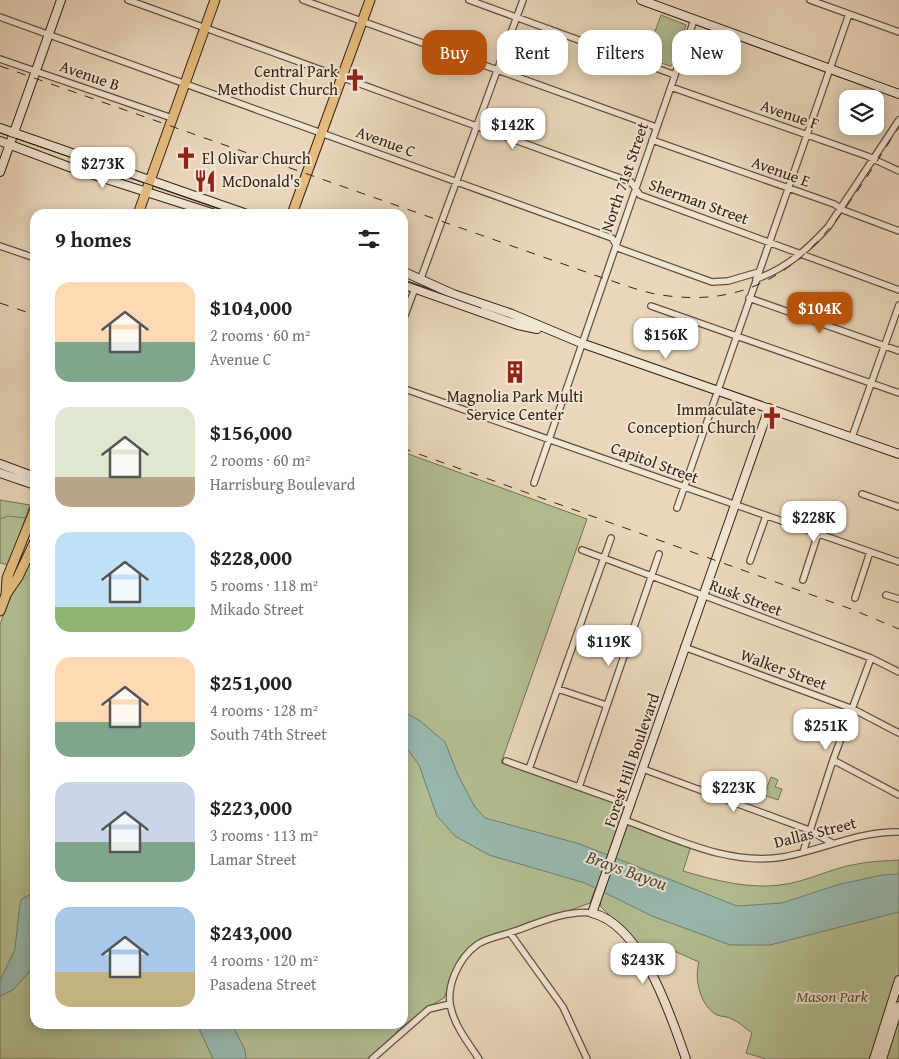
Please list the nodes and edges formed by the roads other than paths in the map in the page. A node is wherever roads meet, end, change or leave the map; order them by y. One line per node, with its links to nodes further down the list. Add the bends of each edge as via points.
1 (61, 0): 20 (main road)
2 (128, 0): 16 (street, Sherman Street)
3 (215, 0): 16 (main road)
4 (303, 0): 15 (street)
5 (370, 0): 15 (main road)
6 (468, 0): 13 (street)
7 (523, 0): 13 (street)
8 (641, 0): 10 (main road)
9 (810, 0): 11 (street)
10 (652, 2): 14 (main road)
11 (848, 14): 19 (street); 23 (street)
12 (0, 17): 20 (street, Avenue C)
13 (517, 18): 17 (street); 25 (street)
14 (694, 20): 18 (street, North 71st Street); 23 (main road)
15 (362, 22): 22 (street); 28 (main road)
16 (205, 28): 28 (street, Sherman Street); 29 (main road)
17 (512, 30)
18 (690, 30)
19 (899, 32)
20 (48, 34): 24 (main road); 29 (street, Avenue C)
21 (0, 59): 24 (street, Avenue B)
22 (497, 70): 34 (street)
23 (830, 70): 31 (main road); 39 (street)
24 (35, 71): 32 (street, Avenue B); 37 (main road)
25 (672, 73)
26 (511, 75): 36 (street)
27 (674, 75): 30 (street, North 71st Street)
28 (342, 77): 34 (street, Sherman Street); 38 (main road)
29 (185, 84): 32 (main road); 38 (street, Avenue C)
30 (670, 87): 36 (street, North 71st Street); 39 (street, Avenue F)
31 (899, 94)
32 (172, 118): 46 (main road)
33 (899, 120): 43 (street)
34 (478, 126): 47 (street); 48 (street, Sherman Street, via 631,182)
35 (0, 128): 37 (main road)
36 (656, 128): 40 (street, North 71st Street)
37 (12, 133): 42 (main road); 46 (main road)
38 (322, 133): 47 (street, Avenue C); 55 (main road)
39 (807, 135): 43 (street, Avenue F); 49 (street)
40 (652, 140): 48 (street, North 71st Street); 49 (street, Avenue E)
41 (0, 141): 42 (main road)
42 (9, 145): 45 (main road); 50 (main road)
43 (872, 159): 44 (street, Avenue F); 51 (street)
44 (899, 171)
45 (0, 172)
46 (149, 182): 50 (main road); 54 (main road)
47 (456, 182): 58 (street, Avenue C, via 612,238); 64 (street)
48 (635, 188): 57 (street, Sherman Street, via 640,195); 58 (street, North 71st Street)
49 (788, 188): 51 (street, Avenue E); 57 (street)
50 (146, 191): 52 (main road); 53 (main road)
51 (840, 208): 56 (street, Avenue E); 60 (street, via 828,227)
52 (140, 209)
53 (200, 209)
54 (232, 209)
55 (294, 209)
56 (899, 231)
57 (770, 241): 60 (street, Sherman Street); 62 (street)
58 (615, 244): 62 (street, Avenue C, via 618,248 712,282); 75 (street, North 71st Street)
59 (0, 246): 61 (street)
60 (801, 254): 65 (street, via 772,273); 68 (street, Sherman Street)
61 (30, 256)
62 (758, 272): 65 (street)
63 (408, 273): 64 (main road)
64 (421, 278): 73 (main road, via 453,294)
65 (756, 279): 69 (street)
66 (408, 286): 67 (main road)
67 (415, 288): 71 (street); 73 (main road, via 518,324)
68 (899, 290)
69 (749, 298): 74 (street); 76 (street)
70 (899, 305): 76 (street)
71 (408, 306)
72 (651, 306): 74 (street)
73 (556, 333): 75 (main road)
74 (736, 336): 78 (street); 80 (street)
75 (582, 343): 80 (main road); 84 (street, North 71st Street)
76 (884, 346): 77 (street); 78 (street)
77 (899, 351)
78 (872, 384): 81 (street); 83 (street)
79 (408, 390): 84 (street, Capitol Street)
80 (717, 390): 82 (main road); 91 (street)
81 (899, 393)
82 (769, 408): 83 (main road); 93 (main road, Forest Hill Boulevard)
83 (852, 437): 85 (main road)
84 (549, 439): 90 (street, North 71st Street); 91 (street, Capitol Street)
85 (899, 454)
86 (0, 464): 88 (main road)
87 (0, 473): 89 (main road)
88 (30, 475)
89 (30, 483)
90 (534, 483)
91 (683, 486): 93 (street, Capitol Street); 95 (street)
92 (862, 494): 94 (street)
93 (735, 506): 96 (street, Capitol Street); 110 (main road, Forest Hill Boulevard)
94 (899, 507)
95 (676, 508)
96 (766, 516): 98 (street, Capitol Street); 105 (street)
97 (30, 522): 109 (main road, via 7,578)
98 (818, 534): 102 (street, Capitol Street); 108 (street)
99 (611, 538): 104 (street)
100 (582, 550): 104 (street, Rusk Street)
101 (30, 551): 109 (main road)
102 (870, 552): 106 (street, Capitol Street); 112 (street)
103 (659, 554): 107 (street)
104 (604, 558): 107 (street, Rusk Street); 118 (street)
105 (750, 561)
106 (899, 562)
107 (652, 575): 110 (street, Rusk Street); 119 (street)
108 (803, 580)
109 (6, 595): 114 (main road)
110 (702, 595): 115 (main road, Forest Hill Boulevard); 116 (street, Rusk Street)
111 (886, 595): 113 (street)
112 (855, 598)
113 (899, 599)
114 (0, 611)
115 (684, 647): 120 (street, Walker Street); 125 (main road, Forest Hill Boulevard)
116 (871, 658): 117 (street, Rusk Street); 120 (street)
117 (899, 672)
118 (558, 689): 119 (street); 124 (street)
119 (606, 706): 126 (street)
120 (853, 709): 121 (street, Walker Street); 122 (street)
121 (899, 733)
122 (833, 760): 127 (street); 130 (street)
123 (506, 761): 124 (street)
124 (529, 769): 126 (street)
125 (643, 769): 128 (main road, Forest Hill Boulevard); 130 (street)
126 (579, 787): 128 (street)
127 (899, 795)
128 (629, 805): 129 (main road, Forest Hill Boulevard)
129 (624, 820): 133 (street, Dallas Street, via 719,854 765,858); 134 (main road, Forest Hill Boulevard)
130 (810, 830): 132 (street); 133 (street)
131 (899, 832): 132 (street, Dallas Street, via 860,835)
132 (832, 843): 133 (street, Dallas Street)
133 (803, 852)
134 (592, 913): 135 (street, via 573,913); 144 (main road, via 619,928 639,954 660,994)
135 (510, 933): 137 (street, via 478,944 463,959 454,975); 143 (street, via 563,1007)
136 (899, 980): 145 (main road)
137 (450, 1004): 139 (street, via 429,1009); 142 (street, via 456,1022)
138 (899, 1006): 146 (main road)
139 (408, 1027)
140 (406, 1029): 141 (street)
141 (372, 1059)
142 (479, 1059)
143 (587, 1059)
144 (686, 1059)
145 (874, 1059)
146 (882, 1059)

